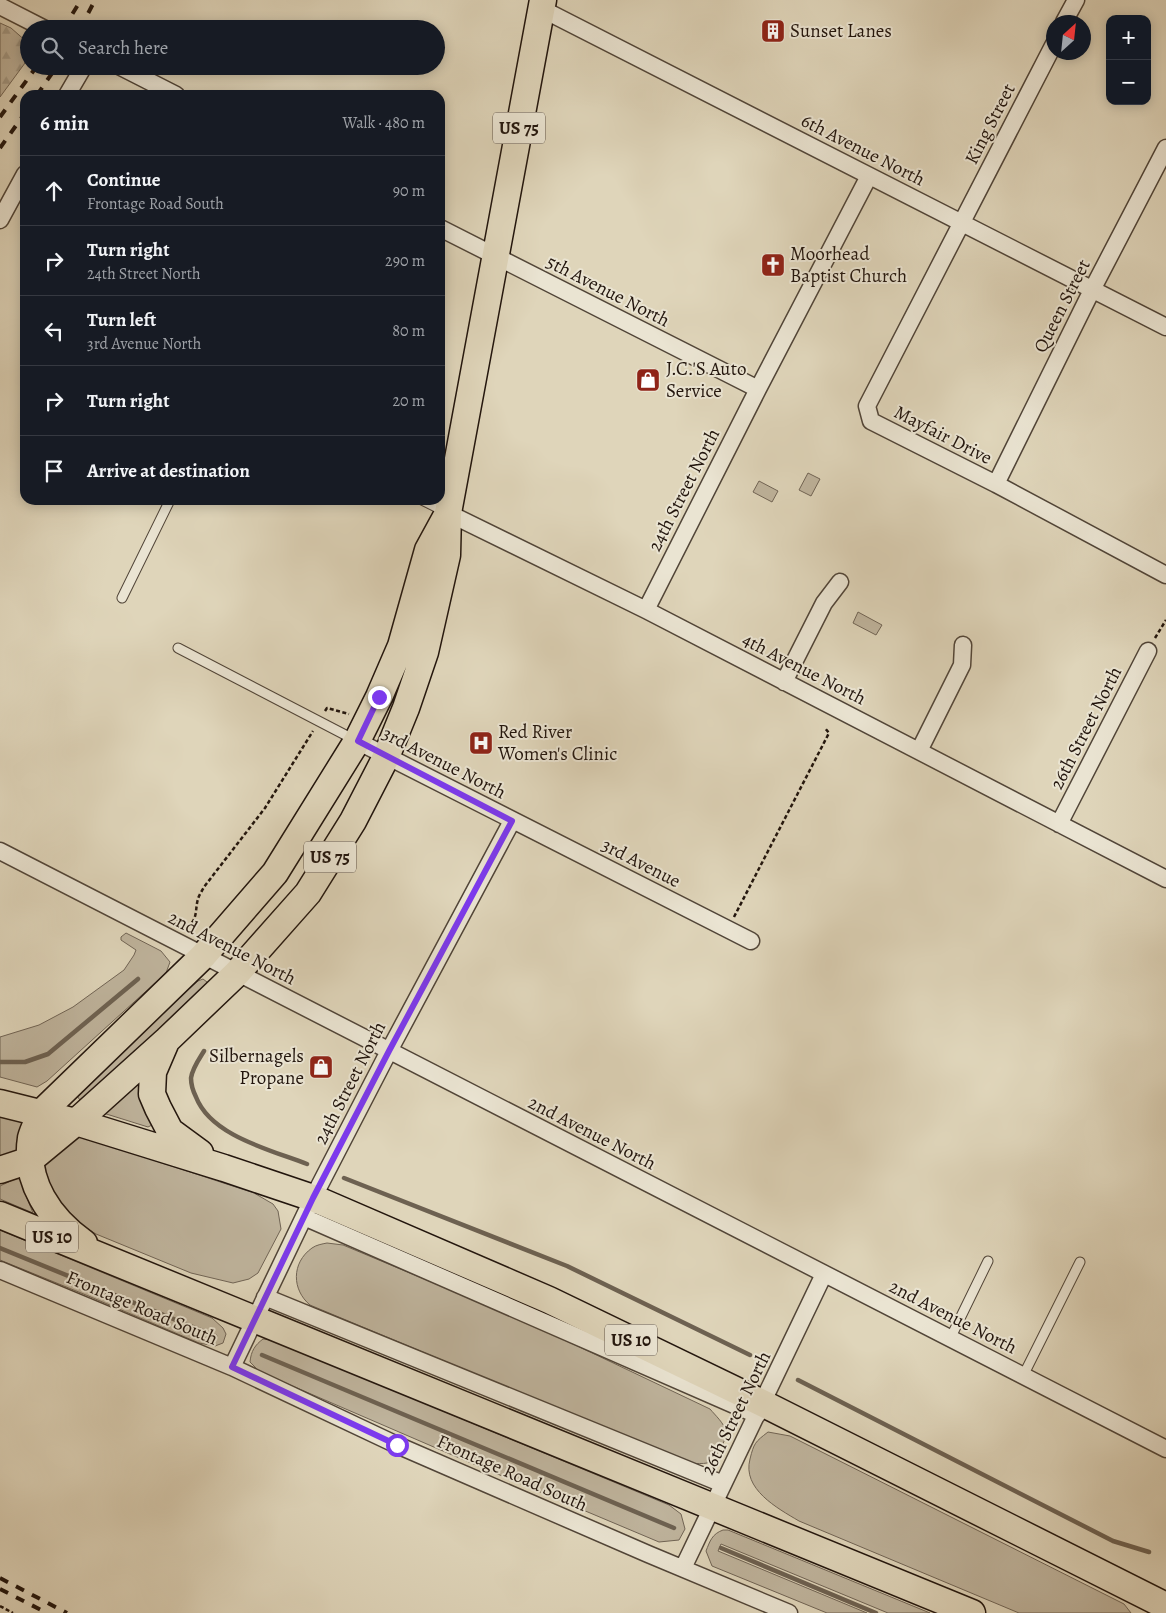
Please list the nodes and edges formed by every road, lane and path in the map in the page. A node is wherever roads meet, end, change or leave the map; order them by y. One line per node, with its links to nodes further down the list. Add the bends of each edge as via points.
1 (1076, 0): 4 (street)
2 (542, 4): 12 (street, 6th Avenue North); 17 (main road, US 75)
3 (0, 6): 5 (street)
4 (1068, 15)
5 (27, 20)
6 (1046, 60): 15 (street, King Street)
7 (79, 75): 9 (street)
8 (137, 75): 10 (street)
9 (71, 90)
10 (166, 90)
11 (1166, 148): 18 (street, Queen Street)
12 (869, 176): 15 (street, 6th Avenue North); 20 (street, 24th Street North)
13 (20, 183): 14 (street)
14 (0, 220)
15 (962, 223): 18 (street, 6th Avenue North); 21 (street, Mayfair Drive, via 867,406 871,422)
16 (445, 231): 17 (street, 5th Avenue North)
17 (495, 256): 20 (street, 5th Avenue North); 24 (main road, US 75)
18 (1092, 290): 19 (street, 6th Avenue North); 21 (street, Queen Street)
19 (1166, 327)
20 (758, 389): 28 (street, 24th Street North)
21 (996, 484): 25 (street, Mayfair Drive)
22 (168, 505): 27 (lane)
23 (432, 505): 24 (lane, 4th Avenue North)
24 (448, 513): 28 (street, 4th Avenue North); 37 (main road, US 75, via 428,550 401,646); 39 (main road, US 75, via 447,555 425,652)
25 (1166, 575)
26 (840, 582): 33 (street, via 824,603)
27 (122, 598)
28 (646, 610): 33 (street, 4th Avenue North)
29 (1166, 620): 32 (path)
30 (963, 645): 38 (street, via 962,666)
31 (178, 648): 35 (lane)
32 (1148, 651): 41 (street, 26th Street North)
33 (784, 682): 38 (street, 4th Avenue North)
34 (347, 714): 35 (path, via 327,708)
35 (320, 722): 37 (lane); 44 (path, via 265,808 204,887 192,923 188,926)
36 (825, 728): 45 (path, via 829,734)
37 (358, 741): 39 (street, 3rd Avenue North); 47 (main road, US 75, via 275,873)
38 (919, 751): 41 (street, 4th Avenue North)
39 (386, 756): 40 (street, 3rd Avenue North); 48 (main road, US 75, via 353,821 308,893)
40 (512, 821): 45 (street, 3rd Avenue); 50 (street, 24th Street North)
41 (1059, 824): 43 (street, 4th Avenue North)
42 (0, 852): 47 (street, 2nd Avenue North)
43 (1166, 879)
44 (175, 920)
45 (728, 929): 46 (street, 3rd Avenue)
46 (751, 941)
47 (203, 956): 48 (street, 2nd Avenue North); 52 (main road, US 75)
48 (237, 973): 49 (main road, US 75); 50 (street, 2nd Avenue North)
49 (167, 1040): 53 (main road, US 75); 55 (main road, via 153,1072 152,1094 158,1108 170,1131)
50 (389, 1051): 57 (street, 24th Street North); 63 (street, 2nd Avenue North)
51 (0, 1103): 52 (main road, US 10)
52 (42, 1113): 53 (main road, US 10); 54 (main road, via 31,1137)
53 (76, 1122): 54 (main road, US 75); 55 (main road, US 10)
54 (30, 1160): 56 (main road, US 75); 59 (main road, via 35,1185 48,1210 72,1234)
55 (224, 1168): 57 (main road, US 10)
56 (0, 1170)
57 (309, 1208): 64 (street, 24th Street North); 68 (main road, US 10, via 549,1300)
58 (0, 1216): 59 (main road, US 10)
59 (105, 1258): 64 (main road, US 10)
60 (988, 1261): 65 (lane)
61 (1080, 1262): 67 (lane)
62 (2, 1274): 66 (street, Frontage Road South)
63 (824, 1274): 65 (street, 2nd Avenue North); 68 (street, 26th Street North)
64 (260, 1308): 66 (street, 24th Street North); 70 (street); 71 (main road, US 10)
65 (950, 1339): 67 (street, 2nd Avenue North)
66 (232, 1367): 72 (street, Frontage Road South, via 397,1445)
67 (1023, 1376): 69 (street, 2nd Avenue North)
68 (759, 1409): 70 (street, 26th Street North); 74 (main road, US 10)
69 (1166, 1449)
70 (723, 1484): 71 (street, 26th Street North)
71 (712, 1507): 72 (street, 26th Street North); 77 (main road, US 10)
72 (683, 1568): 76 (street, Frontage Road South)
73 (0, 1606): 75 (path)
74 (1165, 1607)
75 (13, 1613)
76 (790, 1613)
77 (972, 1613)

